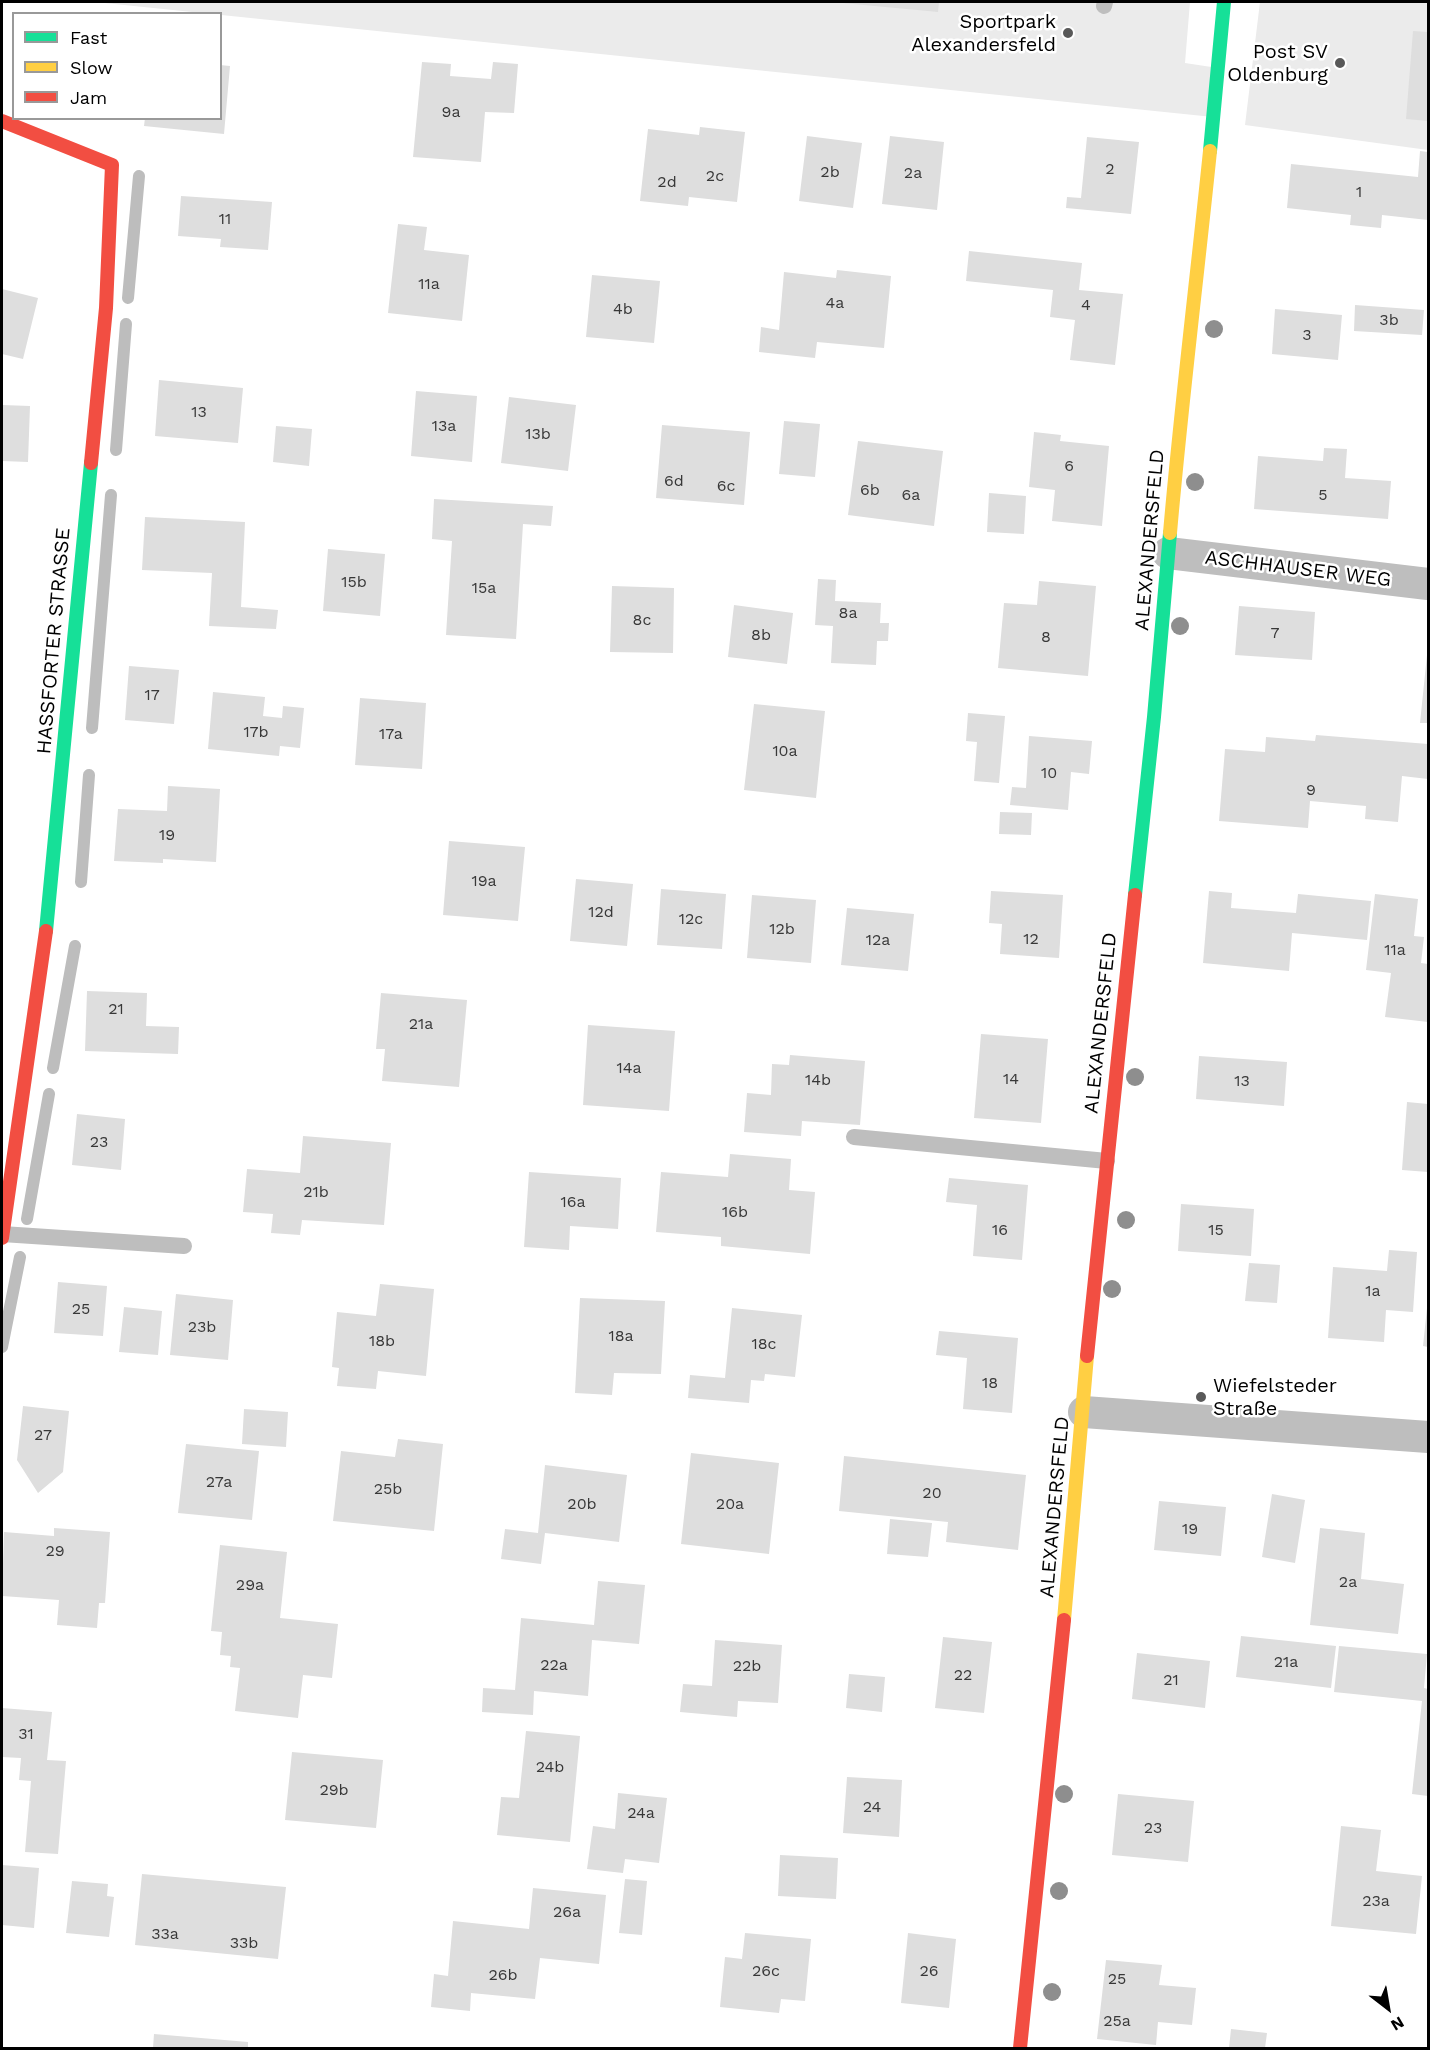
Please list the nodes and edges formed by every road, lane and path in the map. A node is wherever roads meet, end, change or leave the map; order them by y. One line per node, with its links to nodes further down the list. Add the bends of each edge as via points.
1 (1224, 2): 3 (street, ALEXANDERSFELD)
2 (2, 120): 7 (street, HASSFORTER STRASSE, via 112,165 106,308 48,914)
3 (1168, 553): 4 (street, ASCHHAUSER WEG); 6 (street, ALEXANDERSFELD)
4 (1428, 584)
5 (854, 1137): 6 (lane)
6 (1107, 1161): 9 (street, ALEXANDERSFELD)
7 (2, 1236): 8 (lane)
8 (184, 1246)
9 (1084, 1412): 10 (street); 11 (street, ALEXANDERSFELD)
10 (1428, 1437)
11 (1020, 2049)

